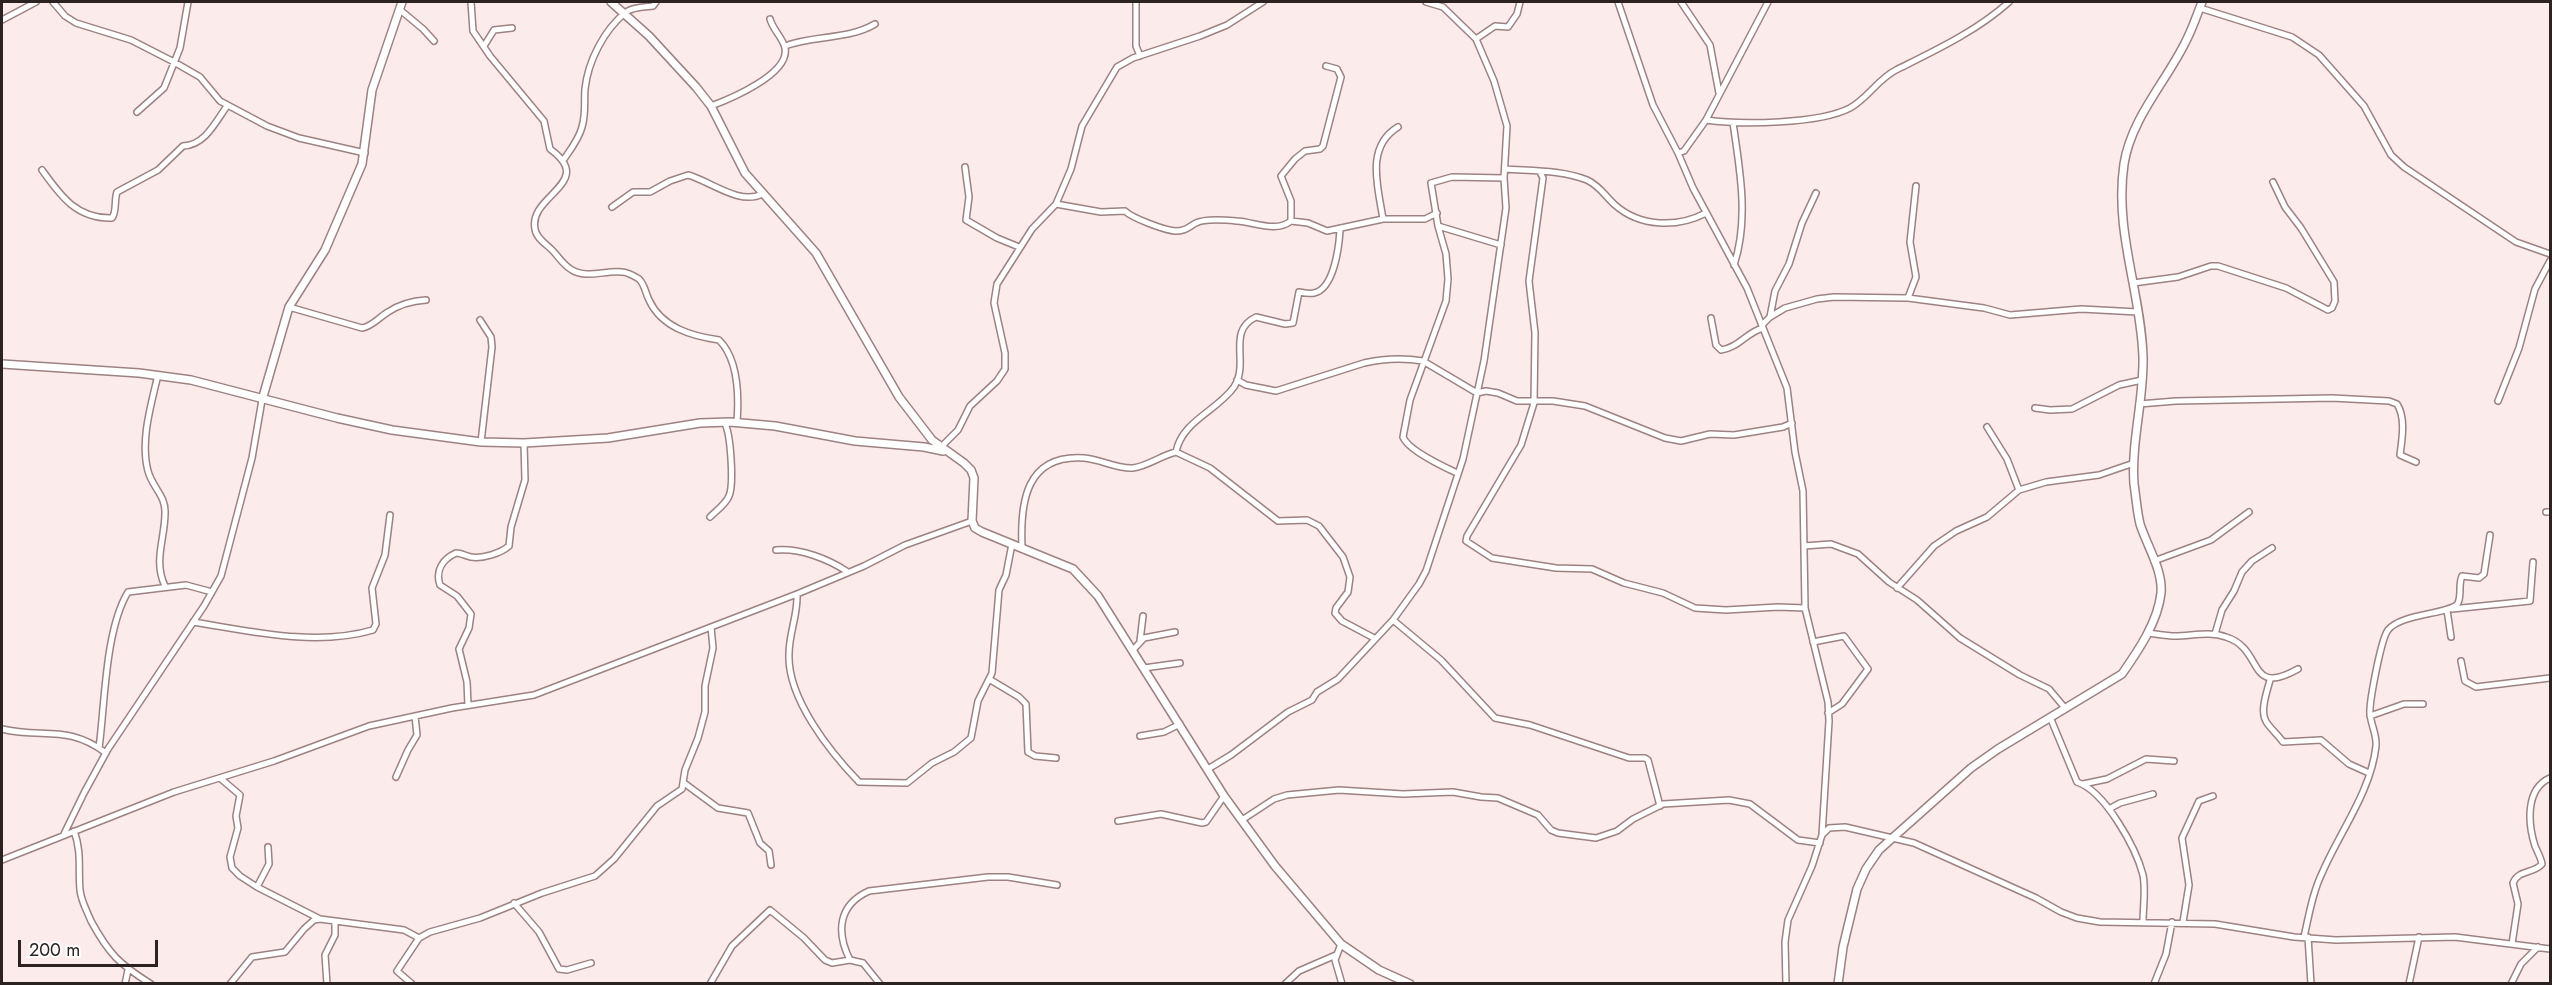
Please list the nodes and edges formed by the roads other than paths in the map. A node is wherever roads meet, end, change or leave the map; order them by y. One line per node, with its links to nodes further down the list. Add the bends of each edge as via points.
1 (36, 2): 19 (street)
2 (53, 2): 27 (street, via 76,23 131,40)
3 (188, 2): 27 (street)
4 (471, 2): 24 (street, via 472,26)
5 (611, 2): 17 (street)
6 (656, 2): 17 (street)
7 (1136, 2): 26 (street, via 1136,46)
8 (1263, 2): 26 (street, via 1213,31)
9 (1426, 2): 22 (street, via 1443,7)
10 (1520, 2): 22 (street, via 1509,27 1495,26)
11 (1618, 2): 37 (street, via 1653,105)
12 (1681, 2): 29 (street, via 1710,45)
13 (1768, 2): 29 (street)
14 (2009, 2): 34 (street, via 1918,61 1894,71 1851,107 1814,120)
15 (400, 5): 23 (street); 36 (street, via 372,90)
16 (2201, 5): 58 (street, via 2292,37 2319,55 2364,106 2391,155 2516,242); 61 (street, via 2185,43 2132,135 2124,162 2122,225)
17 (624, 13): 31 (street); 38 (street, via 595,53 585,89 582,127)
18 (770, 19): 25 (street)
19 (2, 20)
20 (875, 24): 25 (street, via 864,31)
21 (512, 28): 24 (street, via 494,30)
22 (1476, 39): 40 (street, via 1505,118)
23 (434, 41)
24 (484, 46): 38 (street, via 544,121 550,149)
25 (785, 46): 31 (street, via 784,59 773,74)
26 (1140, 56): 48 (street, via 1117,67 1091,109)
27 (174, 62): 30 (street, via 200,77); 32 (street, via 164,88)
28 (1326, 66): 53 (street, via 1337,69 1341,77 1323,146 1305,151 1281,176 1291,201)
29 (1719, 93): 33 (street)
30 (227, 106): 36 (street, via 283,133); 41 (street, via 202,140 183,146 158,170 117,192 112,218 70,206)
31 (711, 106): 47 (street, via 745,172)
32 (137, 112)
33 (1706, 120): 34 (street); 37 (street, via 1684,151)
34 (1733, 123): 60 (street, via 1742,182 1741,242)
35 (1398, 127): 52 (street, via 1386,136 1377,155 1375,176)
36 (365, 153): 64 (street, via 325,250)
37 (1678, 153): 51 (street)
38 (564, 159): 82 (street, via 566,174 560,188 536,215 538,237 576,272 622,272 639,279 649,300 669,323 682,332 719,340 735,374)
39 (965, 167): 57 (street, via 969,197 966,220)
40 (1505, 169): 42 (street); 43 (street)
41 (42, 170)
42 (1540, 172): 51 (street, via 1573,175 1594,184 1625,213 1644,220 1672,224); 78 (street, via 1543,178 1529,292 1535,333)
43 (1504, 178): 50 (street, via 1452,177 1431,183); 56 (street, via 1506,208)
44 (2273, 182): 61 (street, via 2334,282 2332,308 2328,310 2286,288 2218,266)
45 (1916, 186): 62 (street, via 1910,236 1916,277)
46 (1816, 193): 66 (street, via 1775,291)
47 (762, 194): 49 (street, via 750,197 721,191 688,175 650,192 633,192); 88 (street, via 816,253 899,397)
48 (1056, 204): 53 (street, via 1101,212 1125,211 1132,218 1176,231 1187,230 1197,222 1238,221 1267,226); 57 (street)
49 (612, 207)
50 (1437, 213): 52 (street, via 1411,221); 54 (street)
51 (1706, 213): 60 (street)
52 (1383, 219): 55 (street)
53 (1291, 221): 55 (street, via 1326,231)
54 (1438, 226): 56 (street); 70 (street, via 1446,254 1448,288)
55 (1340, 230): 73 (street, via 1328,280 1313,293 1299,292 1293,323 1257,317 1243,326 1238,339)
56 (1501, 245): 75 (street)
57 (1019, 247): 88 (street, via 995,294 1005,369 970,406 958,430)
58 (2550, 254)
59 (2550, 261): 77 (street, via 2535,289 2519,348)
60 (1734, 266): 69 (street)
61 (2133, 283): 65 (street)
62 (1908, 298): 65 (street, via 2010,315 2081,309); 66 (street, via 1817,298)
63 (426, 300): 64 (street, via 406,302 362,328)
64 (289, 307): 76 (street)
65 (2138, 312): 74 (street)
66 (1770, 317): 69 (street)
67 (1711, 318): 69 (street, via 1716,345 1721,350)
68 (480, 320): 86 (street, via 492,341)
69 (1763, 326): 83 (street, via 1787,388)
70 (1423, 361): 73 (street, via 1376,361 1276,391); 75 (street); 93 (street, via 1403,440)
71 (2, 364): 72 (street)
72 (158, 375): 76 (street); 108 (street, via 146,455 151,477 165,503 158,568)
73 (1238, 380): 89 (street, via 1182,436)
74 (2142, 380): 79 (street); 80 (street, via 2119,385 2072,409)
75 (1477, 393): 78 (street, via 1486,391); 93 (street)
76 (262, 400): 86 (street, via 392,430); 110 (street, via 252,458 226,559)
77 (2498, 401)
78 (1534, 403): 83 (street, via 1553,401 1585,406 1681,441); 112 (street, via 1521,445 1467,536 1472,547 1501,561 1592,569 1695,608)
79 (2139, 404): 91 (street, via 2332,398 2390,401 2400,408 2400,455); 92 (street)
80 (2036, 408)
81 (724, 422): 82 (street); 85 (street); 87 (street, via 608,438)
82 (736, 422): 85 (street); 90 (street)
83 (1792, 423): 101 (street, via 1803,491)
84 (1987, 426): 94 (street, via 2007,459)
85 (729, 440): 97 (street, via 730,492)
86 (481, 442): 87 (street)
87 (524, 443): 134 (street, via 525,480 509,546 478,557 456,553 444,562 438,575 440,585 457,596 471,614 459,649)
88 (941, 447): 90 (street)
89 (1176, 452): 102 (street, via 1132,468 1085,458 1061,459 1045,465 1023,501); 122 (street, via 1210,468 1278,521 1307,520 1319,526 1343,557 1350,577 1348,592 1335,613)
90 (949, 453): 98 (street, via 964,463 974,478)
91 (2416, 462)
92 (2134, 463): 94 (street, via 2099,475); 105 (street, via 2140,523)
93 (1457, 473): 115 (street, via 1426,571)
94 (2019, 490): 109 (street, via 1987,518 1934,546)
95 (2249, 512): 105 (street, via 2211,540)
96 (390, 515): 116 (street, via 385,555 372,588 376,624 373,630 327,636 275,635)
97 (710, 517)
98 (972, 521): 100 (street, via 975,528); 107 (street, via 905,544)
99 (2490, 536): 113 (street, via 2484,574 2479,578 2462,576 2458,603)
100 (1012, 544): 102 (street); 131 (street, via 999,590)
101 (1804, 546): 109 (street, via 1831,544 1850,550); 112 (street)
102 (1022, 547): 125 (street, via 1061,562 1083,577)
103 (2272, 548): 120 (street, via 2242,572 2222,610)
104 (776, 550): 107 (street, via 799,550)
105 (2154, 561): 119 (street, via 2161,593)
106 (2533, 562): 113 (street, via 2530,601)
107 (848, 572): 111 (street)
108 (165, 586): 110 (street, via 195,586); 143 (street, via 132,590 125,597 106,675)
109 (1897, 588): 135 (street, via 1979,650 2049,688)
110 (212, 592): 116 (street)
111 (797, 594): 117 (street); 131 (street, via 789,663 797,697 859,782 907,783 967,743 973,733 978,701)
112 (1805, 608): 124 (street)
113 (2450, 610): 121 (street); 138 (street, via 2420,614 2389,629 2378,659)
114 (1143, 616): 123 (street)
115 (1393, 621): 122 (street); 157 (street, via 1441,660 1495,718 1530,725 1629,758 1648,760)
116 (193, 622): 144 (street)
117 (711, 627): 134 (street, via 534,695); 152 (street, via 705,712)
118 (1175, 632): 123 (street)
119 (2148, 633): 120 (street); 135 (street, via 2122,674)
120 (2215, 634): 132 (street, via 2239,643)
121 (2451, 637)
122 (1374, 638): 147 (street, via 1338,679 1317,692 1312,700 1288,712)
123 (1140, 641): 125 (street)
124 (1813, 642): 136 (street); 136 (street, via 1844,636 1868,669 1842,704)
125 (1133, 650): 128 (street)
126 (2461, 661): 130 (street, via 2465,681 2476,687)
127 (1180, 663): 128 (street)
128 (1144, 668): 140 (street)
129 (2298, 669): 132 (street)
130 (2550, 678)
131 (989, 679): 145 (street, via 1026,704 1028,752)
132 (2270, 680): 148 (street, via 2264,717 2283,742 2321,740 2349,764)
133 (2423, 704): 138 (street, via 2410,703)
134 (468, 705): 137 (street)
135 (2065, 708): 139 (street)
136 (1828, 713): 163 (street)
137 (415, 716): 149 (street, via 417,735); 150 (street, via 361,729)
138 (2370, 716): 148 (street, via 2377,742)
139 (2050, 717): 153 (street, via 2076,780); 164 (street, via 1971,768)
140 (1180, 724): 142 (street, via 1164,732); 147 (street)
141 (2, 729): 143 (street, via 67,734)
142 (1140, 736)
143 (99, 748): 144 (street)
144 (106, 753): 162 (street)
145 (1056, 758)
146 (2174, 761): 153 (street, via 2146,759)
147 (1208, 769): 155 (street)
148 (2369, 772): 177 (street, via 2319,878)
149 (396, 777)
150 (220, 778): 161 (street); 170 (street, via 240,795 230,862 240,876)
151 (2550, 778): 181 (street, via 2538,787 2532,802 2531,826 2542,864 2518,875 2513,883 2518,904)
152 (684, 783): 168 (street, via 718,808 748,813 760,843 769,851); 171 (street, via 679,793 657,806 600,872)
153 (2090, 785): 158 (street)
154 (2153, 795): 158 (street)
155 (1224, 796): 159 (street); 160 (street, via 1202,823 1161,814)
156 (2213, 796): 176 (street, via 2199,801 2182,838 2189,885)
157 (1660, 806): 159 (street, via 1617,831 1596,838 1558,834 1538,815 1498,798 1453,792 1339,790 1287,795); 165 (street, via 1672,802 1739,801 1750,804 1798,840)
158 (2109, 809): 174 (street, via 2123,828 2143,877)
159 (1242, 820): 180 (street)
160 (1118, 821)
161 (74, 831): 162 (street); 187 (street, via 81,855 80,890 85,908 105,948)
162 (64, 834): 167 (street)
163 (1822, 835): 164 (street, via 1835,826); 165 (street)
164 (1890, 839): 174 (street, via 1914,843 2077,918); 199 (street, via 1866,869 1857,890)
165 (1820, 843): 198 (street, via 1788,920)
166 (268, 847): 170 (street, via 269,864)
167 (2, 860)
168 (771, 865)
169 (1057, 885): 185 (street, via 988,877 869,891 850,905 841,928)
170 (257, 887): 172 (street)
171 (514, 903): 179 (street); 186 (street, via 539,932 560,969)
172 (320, 919): 173 (street); 190 (street, via 304,928 285,952 252,957)
173 (335, 921): 179 (street, via 404,930); 191 (street, via 335,935 325,955)
174 (2143, 922): 175 (street)
175 (2172, 922): 176 (street); 200 (street, via 2166,954)
176 (2183, 922): 177 (street)
177 (2306, 937): 178 (street, via 2361,941); 201 (street)
178 (2419, 937): 181 (street); 202 (street)
179 (419, 938): 192 (street, via 397,971)
180 (1341, 944): 184 (street); 197 (street, via 1379,970)
181 (2512, 944): 182 (street)
182 (2538, 947): 183 (street); 203 (street, via 2521,964)
183 (2550, 949)
184 (1336, 955): 195 (street, via 1299,971); 196 (street)
185 (850, 960): 193 (street, via 825,960 770,910 732,946); 194 (street, via 863,963)
186 (591, 963)
187 (128, 970): 188 (street); 189 (street)
188 (125, 984)
189 (151, 984)
190 (230, 984)
191 (327, 984)
192 (412, 984)
193 (710, 984)
194 (880, 984)
195 (1285, 984)
196 (1342, 984)
197 (1410, 984)
198 (1786, 984)
199 (1838, 984)
200 (2154, 984)
201 (2310, 984)
202 (2409, 984)
203 (2511, 984)

